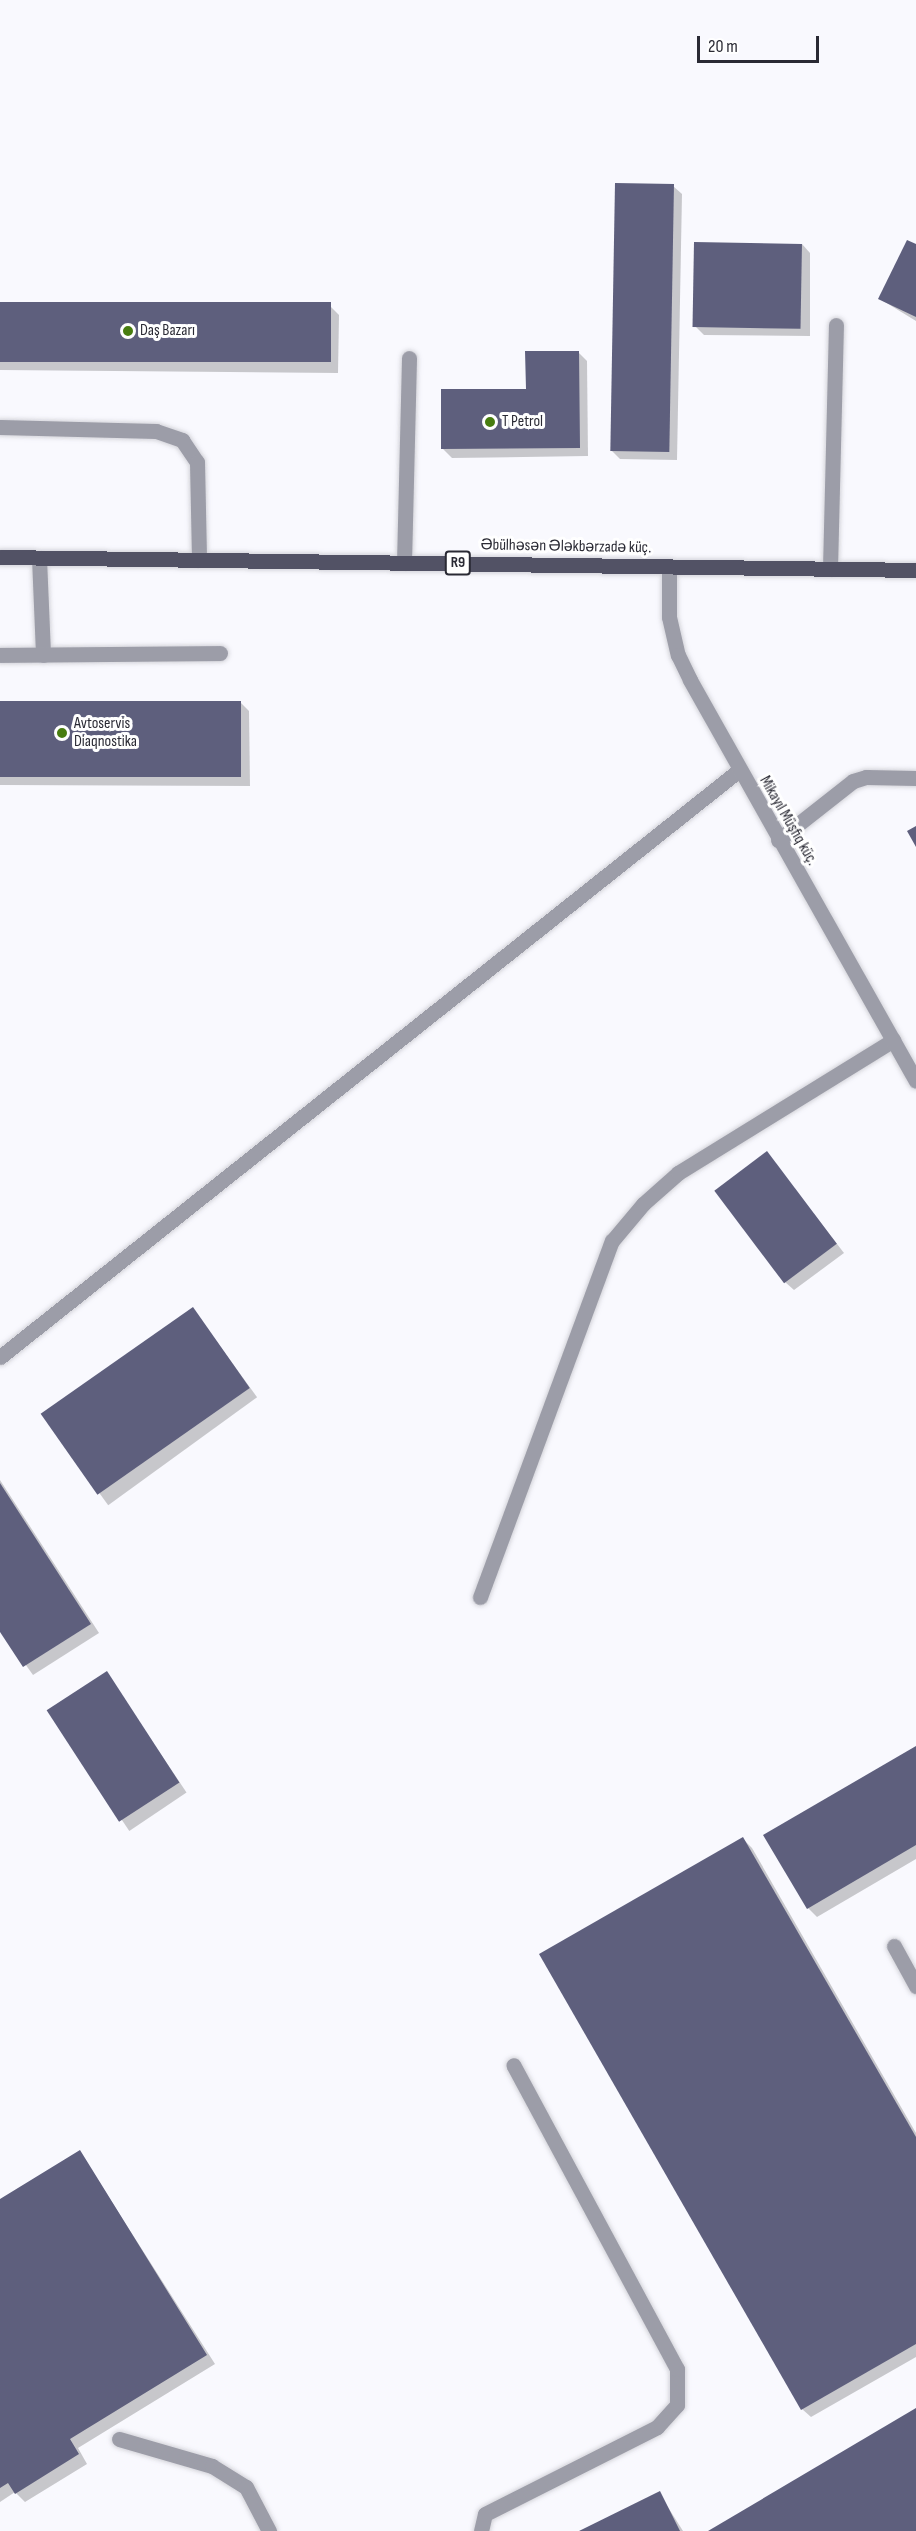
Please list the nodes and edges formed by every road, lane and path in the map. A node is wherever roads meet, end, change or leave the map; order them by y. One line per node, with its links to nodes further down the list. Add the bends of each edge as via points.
1 (836, 325): 9 (street)
2 (409, 358): 7 (street)
3 (0, 427): 6 (street, via 156,431 182,440 197,462)
4 (0, 557): 5 (main road, Əbülhəsən Ələkbərzadə küç. / R9)
5 (39, 558): 6 (main road, Əbülhəsən Ələkbərzadə küç. / R9); 13 (street)
6 (198, 560): 7 (main road, Əbülhəsən Ələkbərzadə küç. / R9)
7 (404, 563): 8 (main road, Əbülhəsən Ələkbərzadə küç. / R9)
8 (669, 567): 9 (main road, Əbülhəsən Ələkbərzadə küç. / R9); 14 (street, Mikayıl Müşfiq küç., via 669,617 678,655)
9 (830, 568): 10 (main road, Əbülhəsən Ələkbərzadə küç. / R9)
10 (916, 570)
11 (220, 653): 13 (street)
12 (0, 655): 13 (street)
13 (43, 655)
14 (738, 771): 16 (street, Mikayıl Müşfiq küç.); 19 (street)
15 (916, 778): 16 (street, via 866,777 853,781)
16 (778, 840): 17 (street, Mikayıl Müşfiq küç.)
17 (893, 1040): 18 (street, Mikayıl Müşfiq küç.); 20 (street, via 678,1173 643,1204 612,1240)
18 (916, 1081)
19 (0, 1357)
20 (480, 1597)
21 (894, 1946): 22 (street)
22 (916, 1986)
23 (513, 2065): 26 (street, via 677,2369 677,2405 657,2427 485,2514)
24 (120, 2439): 25 (street, via 212,2466 246,2487)
25 (269, 2531)
26 (481, 2531)

